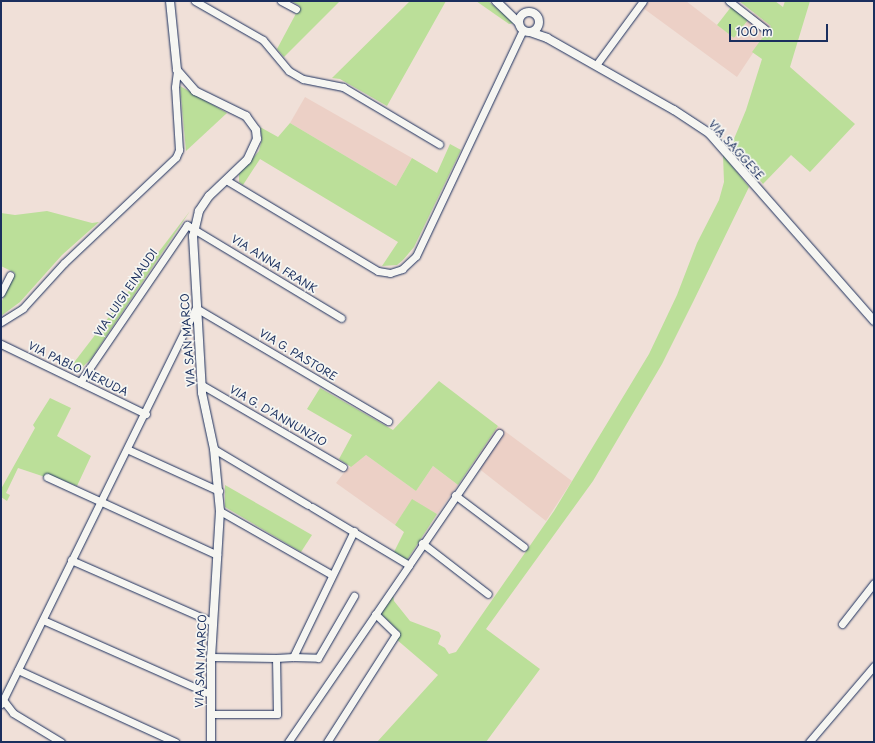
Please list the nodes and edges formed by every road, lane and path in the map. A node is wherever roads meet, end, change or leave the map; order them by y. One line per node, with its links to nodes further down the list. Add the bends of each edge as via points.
1 (170, 1): 15 (main road)
2 (194, 1): 16 (street, via 263,40 289,71 303,79 343,87)
3 (281, 1): 8 (street)
4 (496, 1): 7 (main road)
5 (643, 1): 14 (street)
6 (729, 1): 12 (street)
7 (506, 9): 9 (main road); 11 (main road)
8 (296, 10)
9 (528, 12): 10 (main road, via 537,16); 11 (main road, via 520,17)
10 (539, 25): 11 (main road); 13 (main road)
11 (524, 28): 13 (main road, VIA SAGGESE); 17 (street, via 416,256 402,269 390,273 378,271)
12 (765, 29)
13 (547, 38): 14 (main road, VIA SAGGESE)
14 (596, 65): 23 (main road, VIA SAGGESE, via 693,121 709,133)
15 (177, 70): 17 (main road, VIA SAN MARCO, via 195,91 246,116 256,130 257,139 252,153); 24 (street, via 175,87 179,150 176,157 64,263 23,308)
16 (439, 144)
17 (226, 180): 18 (main road, VIA SAN MARCO, via 198,211)
18 (194, 228): 21 (main road, VIA SAN MARCO); 22 (street, VIA ANNA FRANK); 26 (street, VIA LUIGI EINAUDI, via 187,225 179,234)
19 (10, 275): 20 (street)
20 (1, 293)
21 (196, 308): 27 (main road, VIA SAN MARCO); 28 (street); 29 (street, VIA G. PASTORE)
22 (341, 318)
23 (874, 321)
24 (1, 322)
25 (1, 344): 26 (street, VIA PABLO NERUDA)
26 (80, 382): 28 (street, VIA PABLO NERUDA)
27 (202, 385): 31 (main road, VIA SAN MARCO); 33 (street, VIA G. D'ANNUNZIO)
28 (146, 414): 32 (street)
29 (388, 421)
30 (499, 433): 36 (street)
31 (214, 449): 35 (main road, VIA SAN MARCO); 39 (street)
32 (128, 450): 35 (street); 37 (street)
33 (343, 467)
34 (47, 477): 37 (street)
35 (219, 491): 38 (main road, VIA SAN MARCO)
36 (455, 495): 40 (street); 41 (street)
37 (102, 502): 42 (street); 43 (street)
38 (220, 511): 42 (main road, VIA SAN MARCO); 45 (street)
39 (354, 531): 44 (street); 45 (street)
40 (422, 543): 44 (street); 47 (street)
41 (524, 547)
42 (217, 555): 51 (main road, VIA SAN MARCO)
43 (71, 560): 50 (street); 51 (street)
44 (409, 565): 49 (street)
45 (332, 575): 54 (street)
46 (874, 583): 52 (street)
47 (488, 594)
48 (354, 596): 54 (street, via 318,658)
49 (375, 614): 64 (street); 65 (street, via 396,634)
50 (43, 620): 57 (street); 58 (street)
51 (212, 622): 53 (main road, VIA SAN MARCO)
52 (842, 624)
53 (211, 657): 55 (street); 58 (main road, VIA SAN MARCO)
54 (293, 657): 55 (street)
55 (276, 658): 60 (street, via 277,714)
56 (874, 666): 66 (street)
57 (18, 670): 59 (street); 62 (street)
58 (210, 694): 60 (main road, VIA SAN MARCO)
59 (2, 702): 61 (street, via 14,713)
60 (210, 714): 63 (main road, VIA SAN MARCO)
61 (61, 742)
62 (175, 742)
63 (211, 742)
64 (288, 742)
65 (327, 742)
66 (809, 742)

